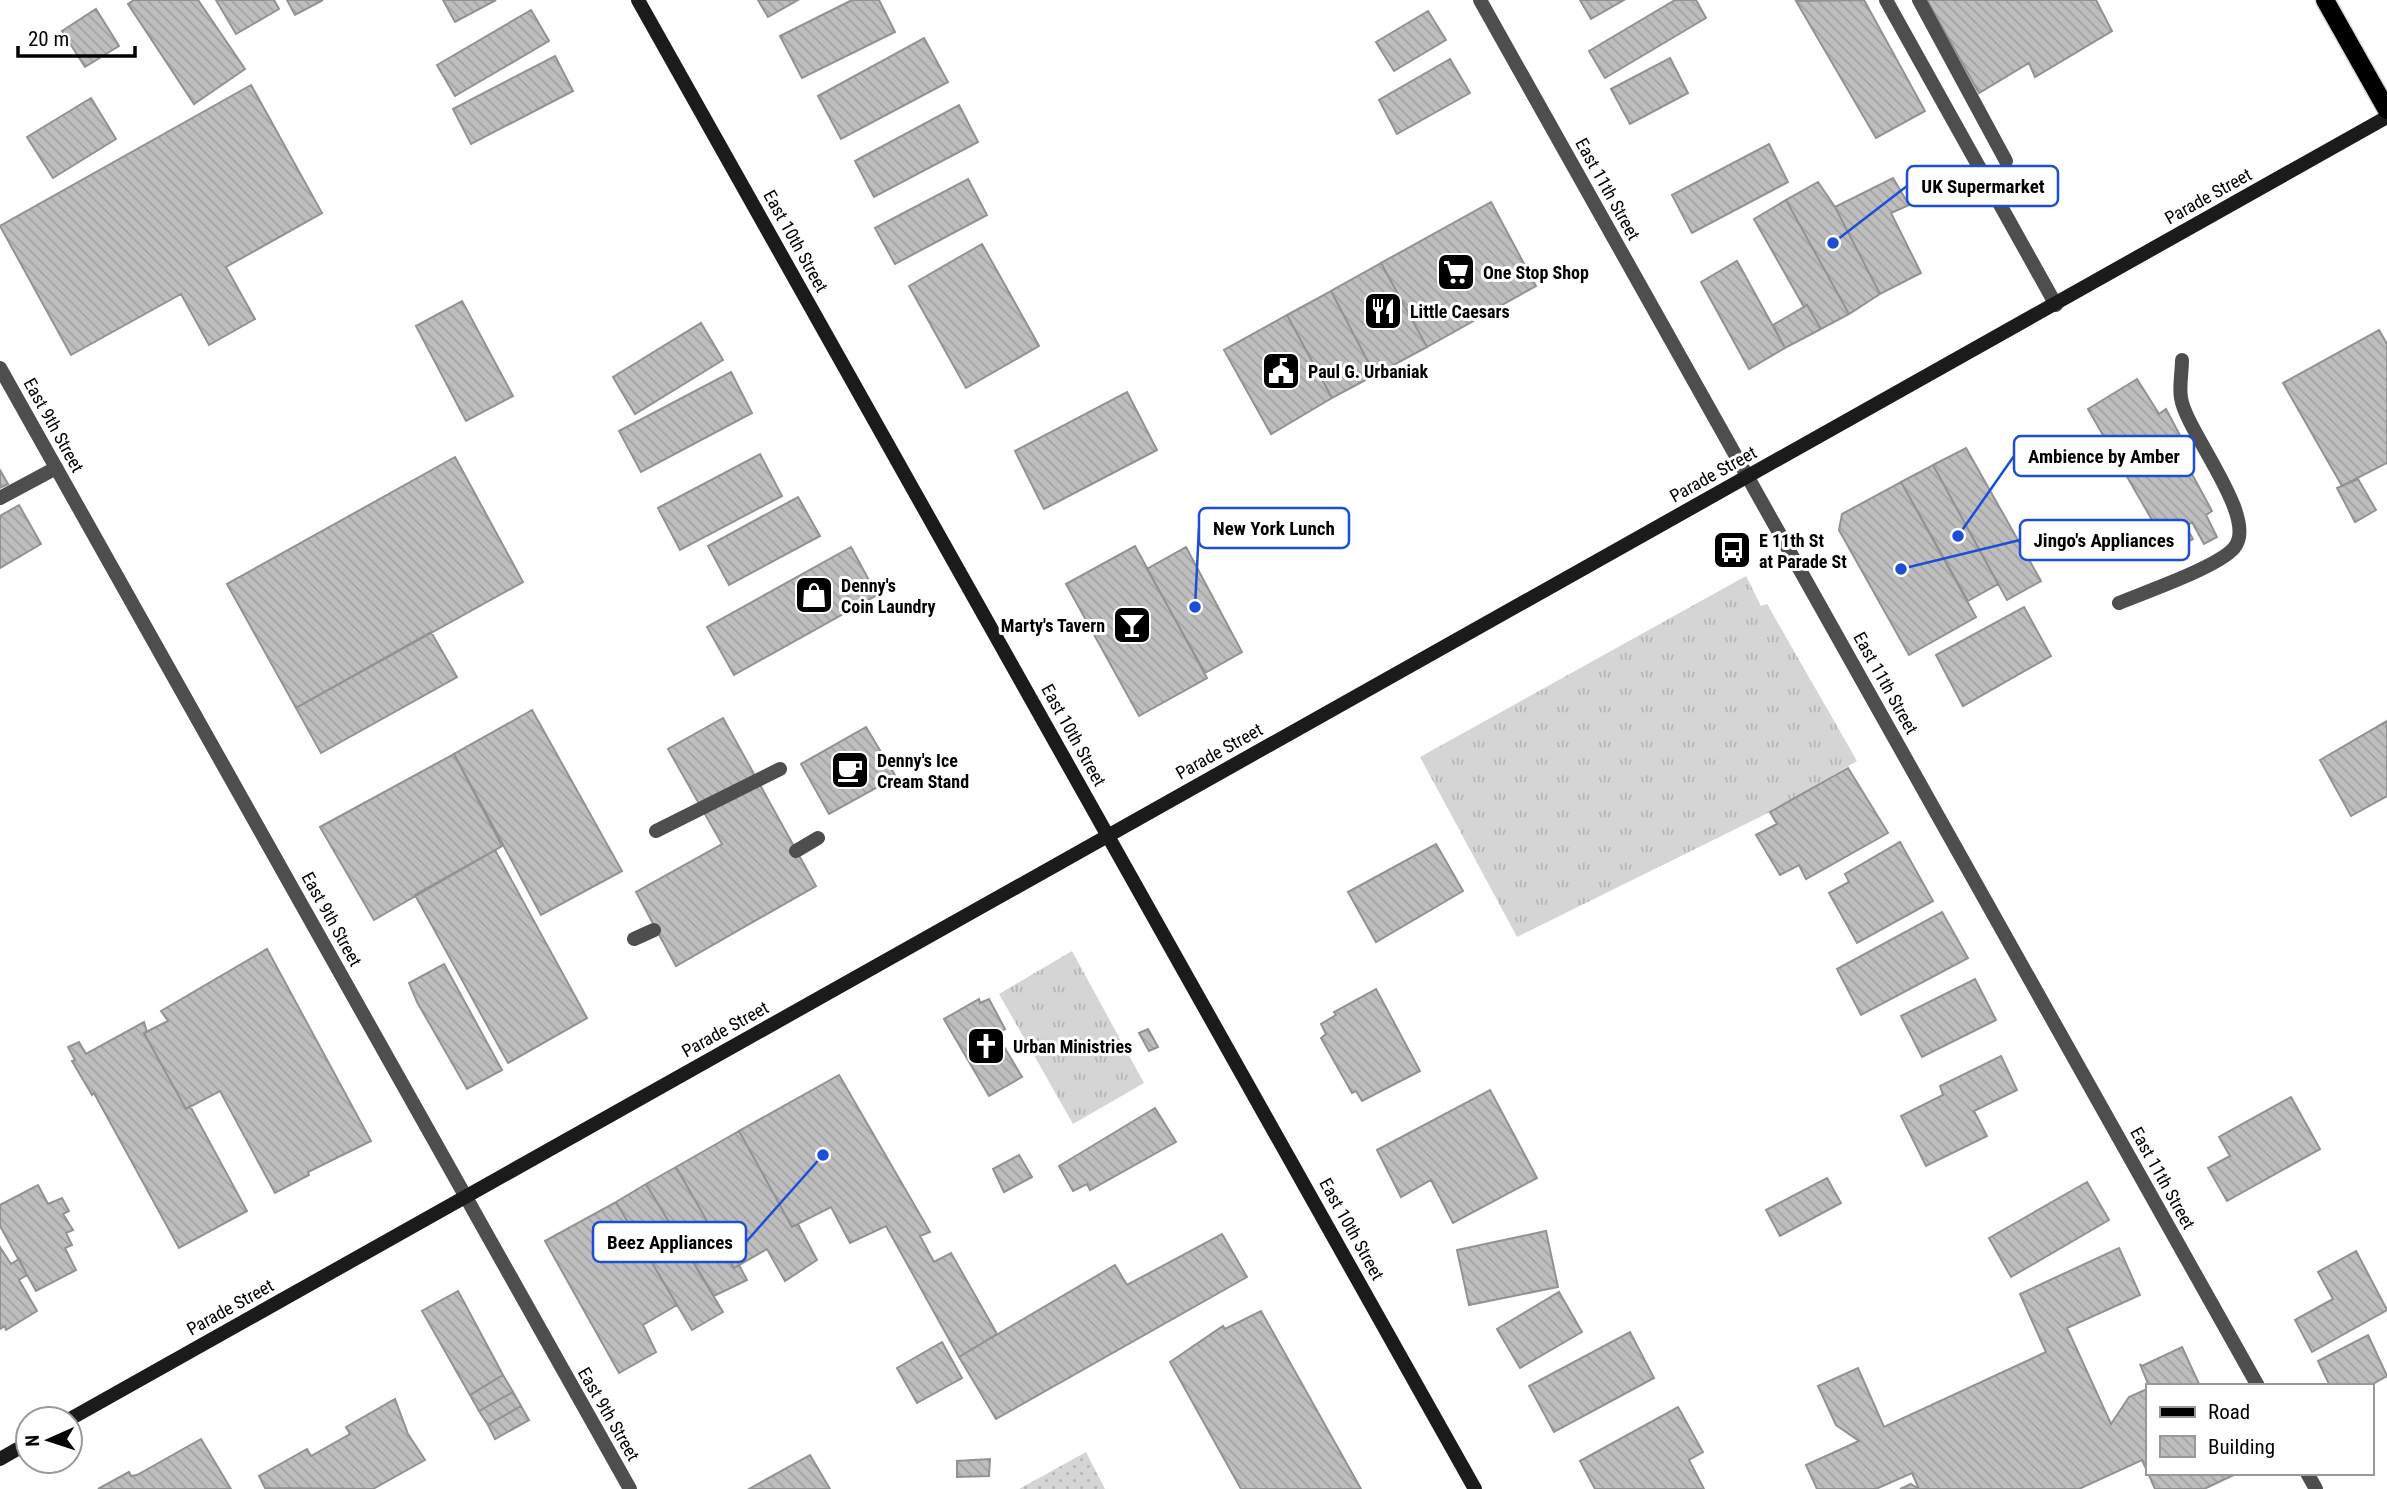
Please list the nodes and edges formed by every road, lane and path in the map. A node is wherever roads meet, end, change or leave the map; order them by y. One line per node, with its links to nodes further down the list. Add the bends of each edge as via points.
1 (638, 0): 18 (main road, East 10th Street)
2 (1479, 0): 13 (street, East 11th Street)
3 (1886, 0): 9 (street)
4 (1919, 0): 8 (street)
5 (2325, 0): 6 (main road)
6 (2387, 110)
7 (2387, 117): 9 (main road, Parade Street)
8 (2006, 161)
9 (2056, 305): 13 (main road, Parade Street)
10 (2182, 360): 15 (street, via 2181,398 2230,498 2240,524 2239,540 2233,550 2207,565)
11 (0, 368): 12 (street, East 9th Street)
12 (56, 468): 14 (street); 23 (street, East 9th Street)
13 (1748, 477): 18 (main road, Parade Street); 24 (street, East 11th Street)
14 (0, 498)
15 (2119, 603)
16 (780, 769): 17 (street)
17 (656, 831)
18 (1109, 836): 23 (main road, Parade Street); 27 (main road, East 10th Street)
19 (818, 838): 20 (street)
20 (796, 851)
21 (654, 930): 22 (street)
22 (634, 939)
23 (465, 1197): 25 (main road, Parade Street); 26 (street, East 9th Street)
24 (2257, 1384)
25 (84, 1411)
26 (629, 1489)
27 (1475, 1489)

